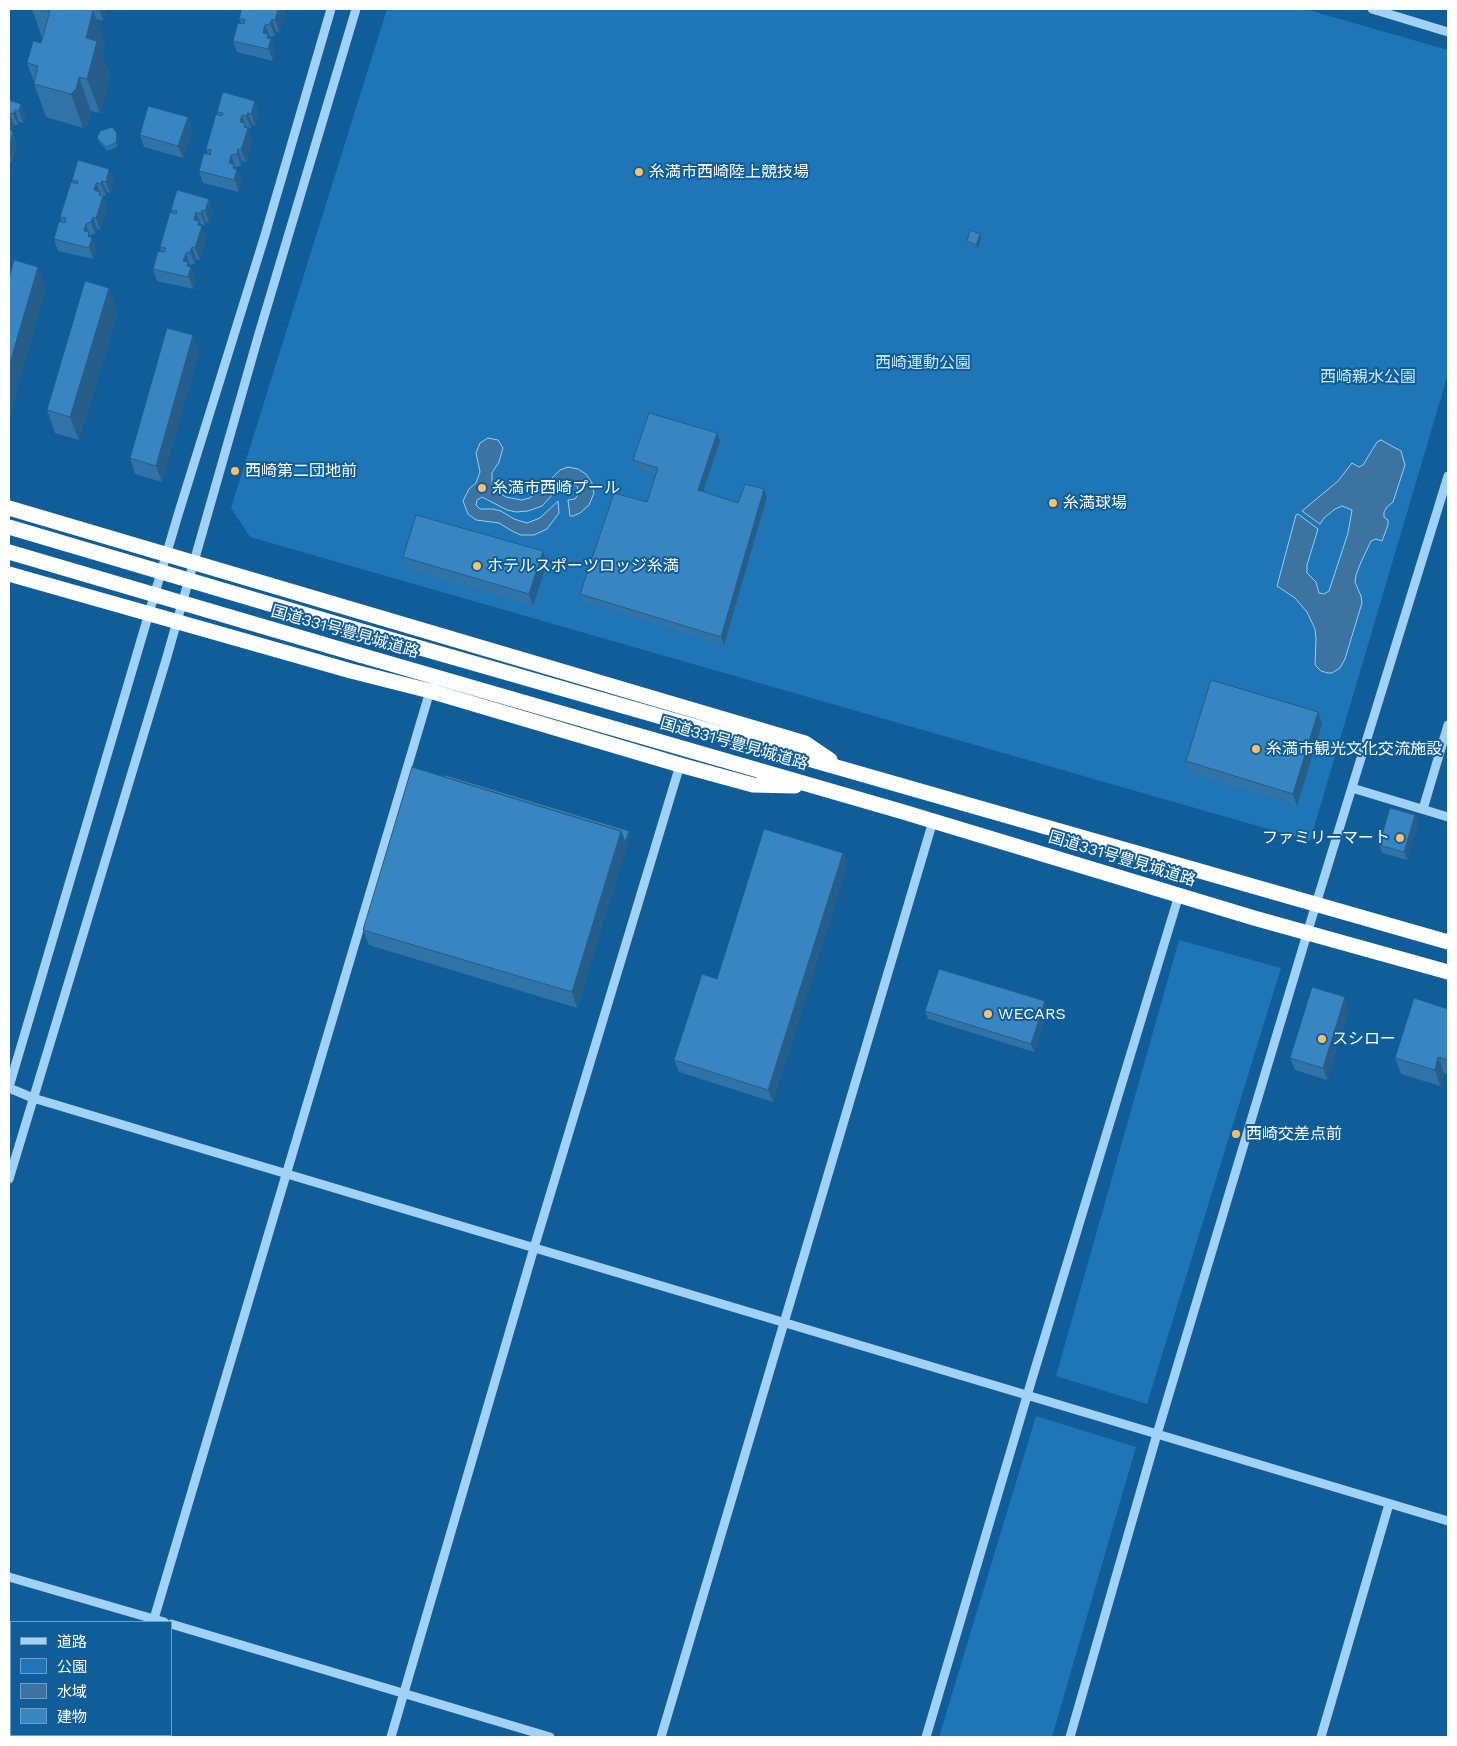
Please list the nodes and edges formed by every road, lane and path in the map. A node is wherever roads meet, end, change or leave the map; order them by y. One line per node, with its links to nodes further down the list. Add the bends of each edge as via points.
1 (331, 9): 9 (street)
2 (356, 9): 10 (street)
3 (1372, 9): 4 (street)
4 (1448, 32)
5 (1448, 476): 19 (street)
6 (9, 508): 9 (highway)
7 (9, 527): 17 (highway, 国道331号豊見城道路, bridge)
8 (9, 552): 18 (highway, 国道331号豊見城道路, bridge)
9 (166, 554): 10 (highway); 12 (street)
10 (193, 562): 13 (street); 17 (highway, via 805,743)
11 (9, 574): 12 (highway)
12 (149, 614): 13 (highway); 28 (street)
13 (177, 622): 14 (highway); 29 (street)
14 (430, 691): 16 (highway); 30 (street)
15 (1448, 725): 20 (street)
16 (680, 765): 18 (highway, via 754,785); 32 (street)
17 (842, 768): 24 (highway, 国道331号豊見城道路)
18 (817, 787): 22 (highway, 国道331号豊見城道路)
19 (1352, 788): 20 (street); 24 (street)
20 (1424, 809): 21 (street)
21 (1448, 817)
22 (933, 821): 23 (highway, 国道331号豊見城道路); 33 (street)
23 (1179, 895): 25 (highway, 国道331号豊見城道路); 34 (street)
24 (1316, 904): 25 (street); 26 (highway, 国道331号豊見城道路)
25 (1308, 933): 27 (highway, 国道331号豊見城道路); 35 (street)
26 (1448, 942)
27 (1448, 972)
28 (9, 1087): 29 (street)
29 (33, 1098): 30 (street); 31 (street)
30 (286, 1174): 32 (street); 39 (street)
31 (9, 1179)
32 (534, 1248): 33 (street); 41 (street)
33 (783, 1322): 34 (street); 44 (street)
34 (1027, 1396): 35 (street); 45 (street)
35 (1157, 1434): 36 (street); 46 (street)
36 (1390, 1504): 37 (street); 47 (street)
37 (1448, 1521)
38 (9, 1577): 39 (street)
39 (154, 1621)
40 (172, 1624): 41 (street)
41 (404, 1694): 42 (street); 43 (street)
42 (391, 1737)
43 (550, 1737)
44 (661, 1737)
45 (926, 1737)
46 (1070, 1737)
47 (1321, 1737)

